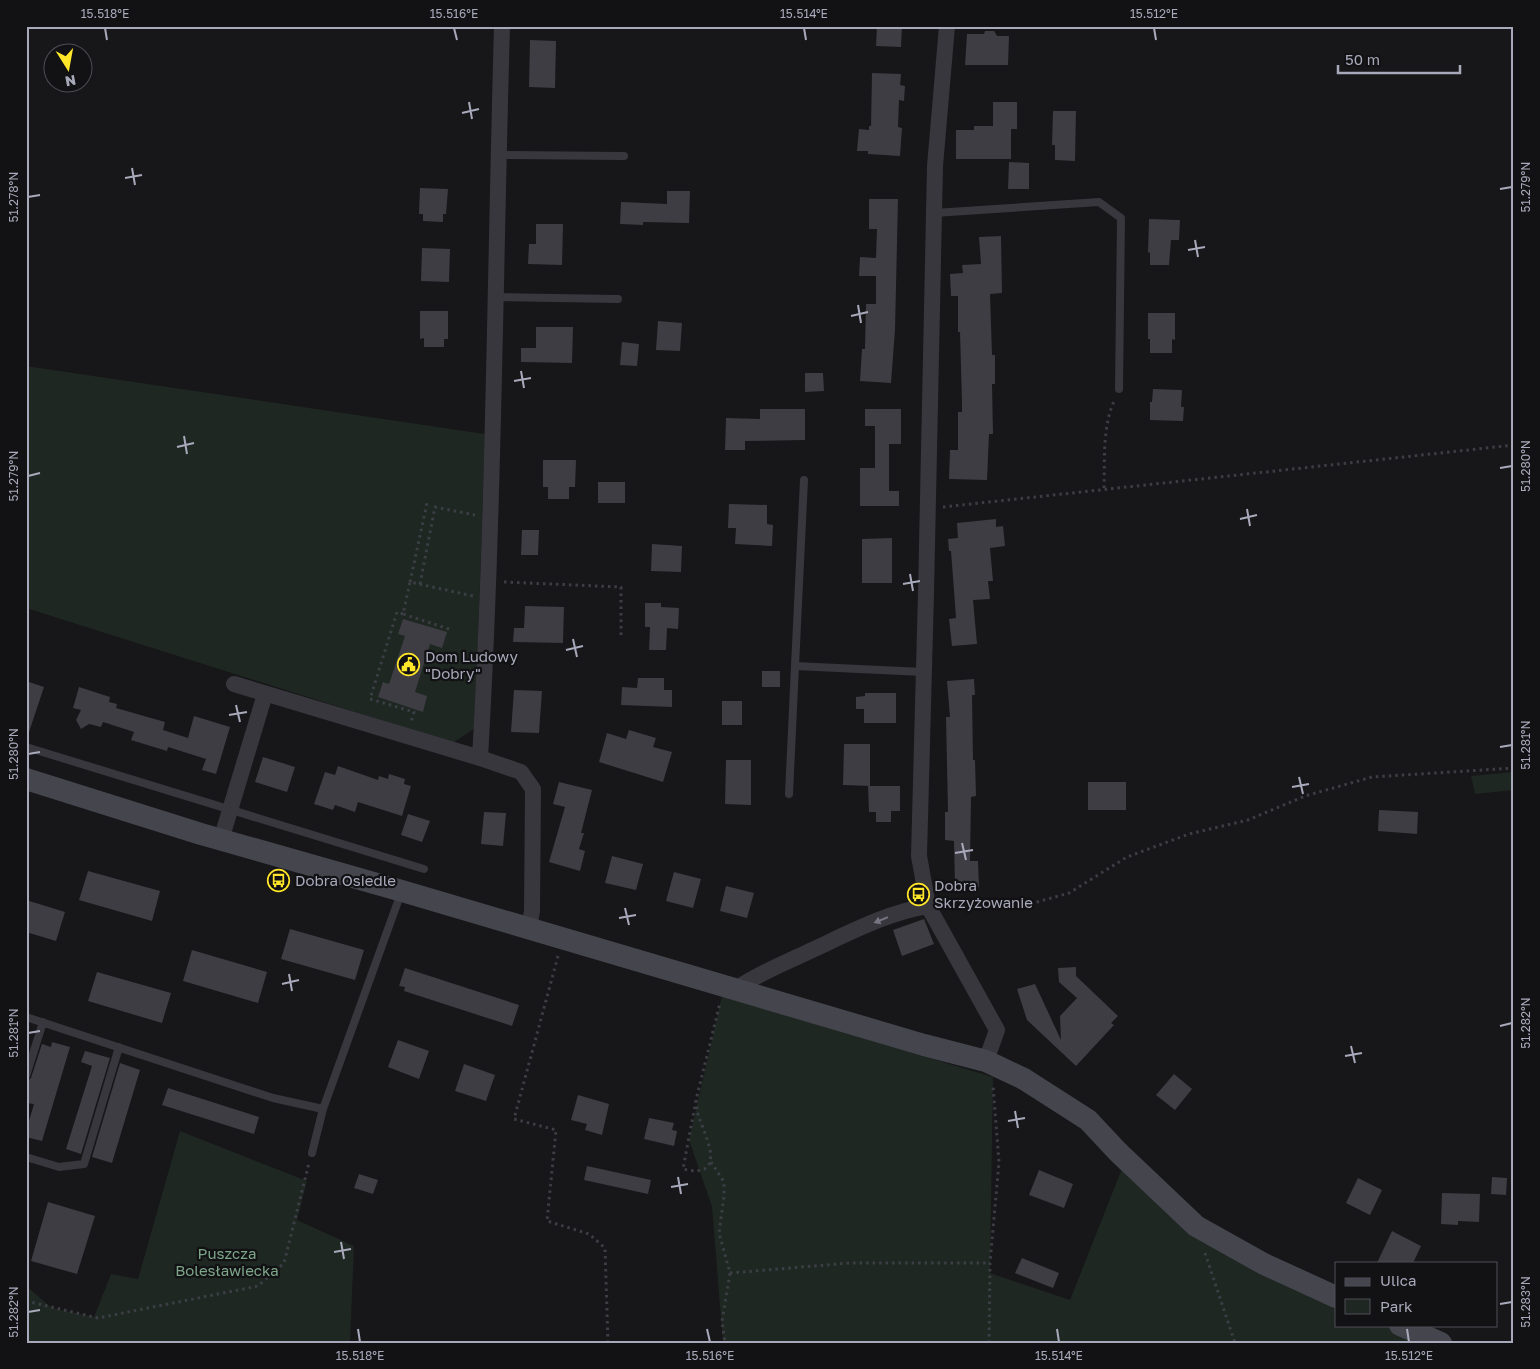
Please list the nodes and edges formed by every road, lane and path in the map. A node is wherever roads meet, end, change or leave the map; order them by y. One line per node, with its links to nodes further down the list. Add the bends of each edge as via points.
1 (502, 26): 3 (street)
2 (947, 26): 5 (street)
3 (500, 155): 4 (lane); 6 (street)
4 (624, 156)
5 (934, 213): 8 (lane, via 1099,202 1120,218); 13 (street)
6 (496, 297): 7 (lane); 14 (street)
7 (618, 299)
8 (1119, 389): 11 (path, via 1110,410)
9 (1514, 445): 11 (path)
10 (804, 480): 22 (lane)
11 (1104, 488): 13 (path)
12 (427, 503): 15 (path)
13 (927, 508): 23 (street)
14 (490, 517): 16 (street); 17 (path, via 435,507)
15 (410, 582): 17 (path); 19 (path)
16 (488, 582): 18 (street); 21 (path, via 621,586)
17 (420, 584): 18 (path)
18 (488, 599): 28 (street)
19 (403, 614): 20 (path); 26 (path, via 397,612 370,699 414,712)
20 (449, 628)
21 (621, 639)
22 (794, 666): 23 (lane); 31 (lane)
23 (923, 672): 36 (street, via 919,856)
24 (234, 684): 25 (street)
25 (265, 694): 26 (street); 32 (street)
26 (407, 736): 28 (street)
27 (26, 748): 32 (lane)
28 (480, 758): 37 (street, via 521,772 533,790)
29 (1514, 768): 36 (path, via 1372,777 1305,796 1248,820 1189,834 1127,858 1069,893 1030,904 969,908)
30 (26, 779): 33 (main road)
31 (789, 794)
32 (230, 809): 33 (street); 34 (lane)
33 (221, 840): 35 (main road)
34 (424, 869)
35 (402, 891): 37 (main road); 46 (lane)
36 (928, 906): 39 (street, one-way to 39, via 910,909 846,934); 43 (street, via 997,1030)
37 (529, 929): 38 (main road)
38 (563, 939): 39 (main road); 56 (path, via 514,1118 556,1130 547,1221 589,1234 605,1248)
39 (730, 987): 43 (main road, via 924,1046); 45 (path)
40 (26, 1017): 41 (lane)
41 (43, 1022): 42 (lane); 44 (lane)
42 (119, 1047): 46 (lane, via 273,1098); 48 (lane, via 84,1164 59,1167)
43 (986, 1061): 50 (main road, via 1024,1079 1088,1120); 51 (path, via 994,1089 999,1162)
44 (26, 1076)
45 (696, 1100): 49 (path, via 699,1118 711,1148); 49 (path, via 683,1169 704,1170)
46 (323, 1108): 47 (lane)
47 (312, 1153): 54 (path, via 284,1263 258,1286 98,1318)
48 (26, 1157)
49 (711, 1162): 52 (path, via 724,1182 719,1233)
50 (1196, 1226): 53 (main road, via 1264,1264); 59 (path)
51 (990, 1263): 52 (path, via 850,1263); 58 (path)
52 (730, 1273): 57 (path, via 722,1321)
53 (1335, 1297)
54 (26, 1301)
55 (1402, 1326): 60 (main road)
56 (608, 1343)
57 (725, 1343)
58 (989, 1343)
59 (1234, 1343)
60 (1441, 1343)

